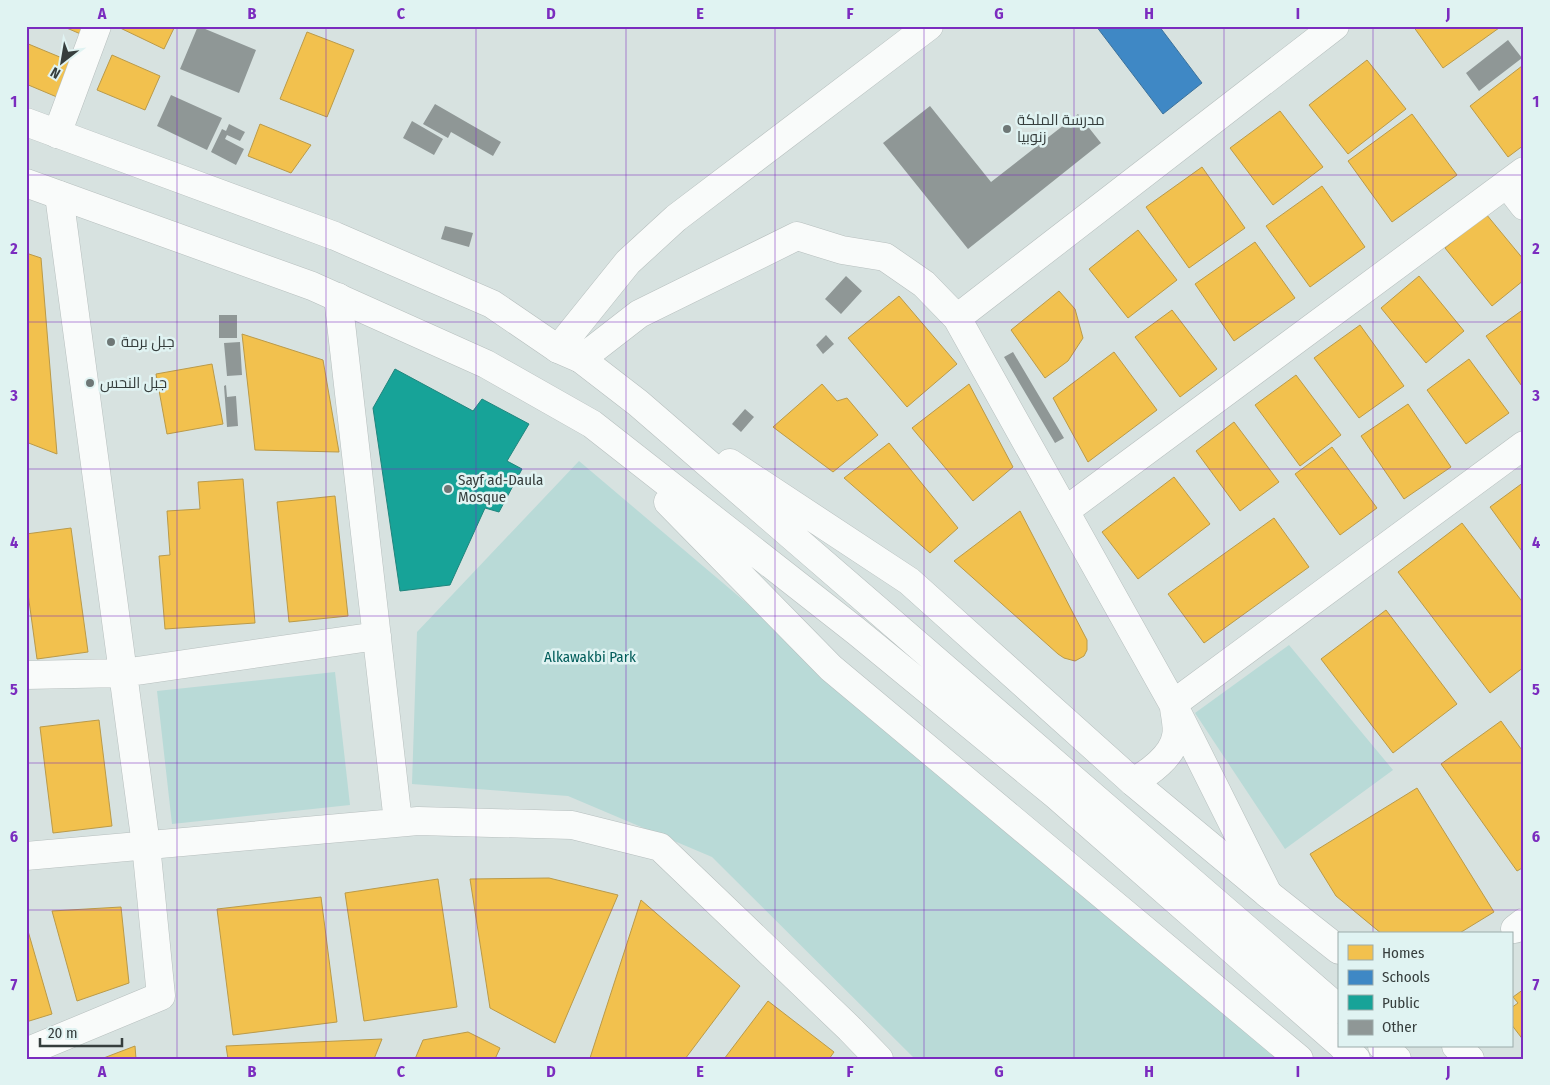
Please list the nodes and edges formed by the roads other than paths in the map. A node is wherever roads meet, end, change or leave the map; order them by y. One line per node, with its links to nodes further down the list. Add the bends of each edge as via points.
1 (97, 26): 5 (street)
2 (929, 26): 12 (street, via 676,218 628,262)
3 (1335, 26): 11 (street)
4 (26, 122): 5 (street)
5 (57, 134): 12 (street, via 335,236 492,304)
6 (1515, 177): 9 (street); 16 (street)
7 (26, 183): 8 (street)
8 (59, 195): 10 (street); 18 (street)
9 (1524, 206)
10 (338, 297): 14 (street, via 486,364); 17 (street)
11 (957, 318): 12 (street, via 924,284 884,257 842,250 797,236 639,314); 16 (street)
12 (570, 354): 13 (street)
13 (638, 403): 21 (street, via 909,581); 27 (street)
14 (592, 424): 28 (street, via 856,631 1049,790); 34 (street, via 831,668)
15 (1524, 445): 20 (street)
16 (1065, 511): 20 (street)
17 (377, 636): 18 (street); 22 (street)
18 (123, 673): 19 (street); 23 (street)
19 (26, 675)
20 (1174, 704): 21 (street, via 1176,736 1168,752 1147,775); 25 (street)
21 (1133, 782): 25 (street)
22 (398, 822): 23 (street); 33 (street, via 572,825 660,847)
23 (146, 845): 24 (street); 32 (street, via 161,996)
24 (26, 856)
25 (1268, 894): 26 (street)
26 (1338, 949)
27 (1338, 1008)
28 (1338, 1042)
29 (1344, 1048): 35 (street)
30 (1384, 1048): 36 (street)
31 (1458, 1048): 37 (street)
32 (26, 1052)
33 (879, 1059)
34 (1299, 1059)
35 (1356, 1059)
36 (1397, 1059)
37 (1470, 1059)

